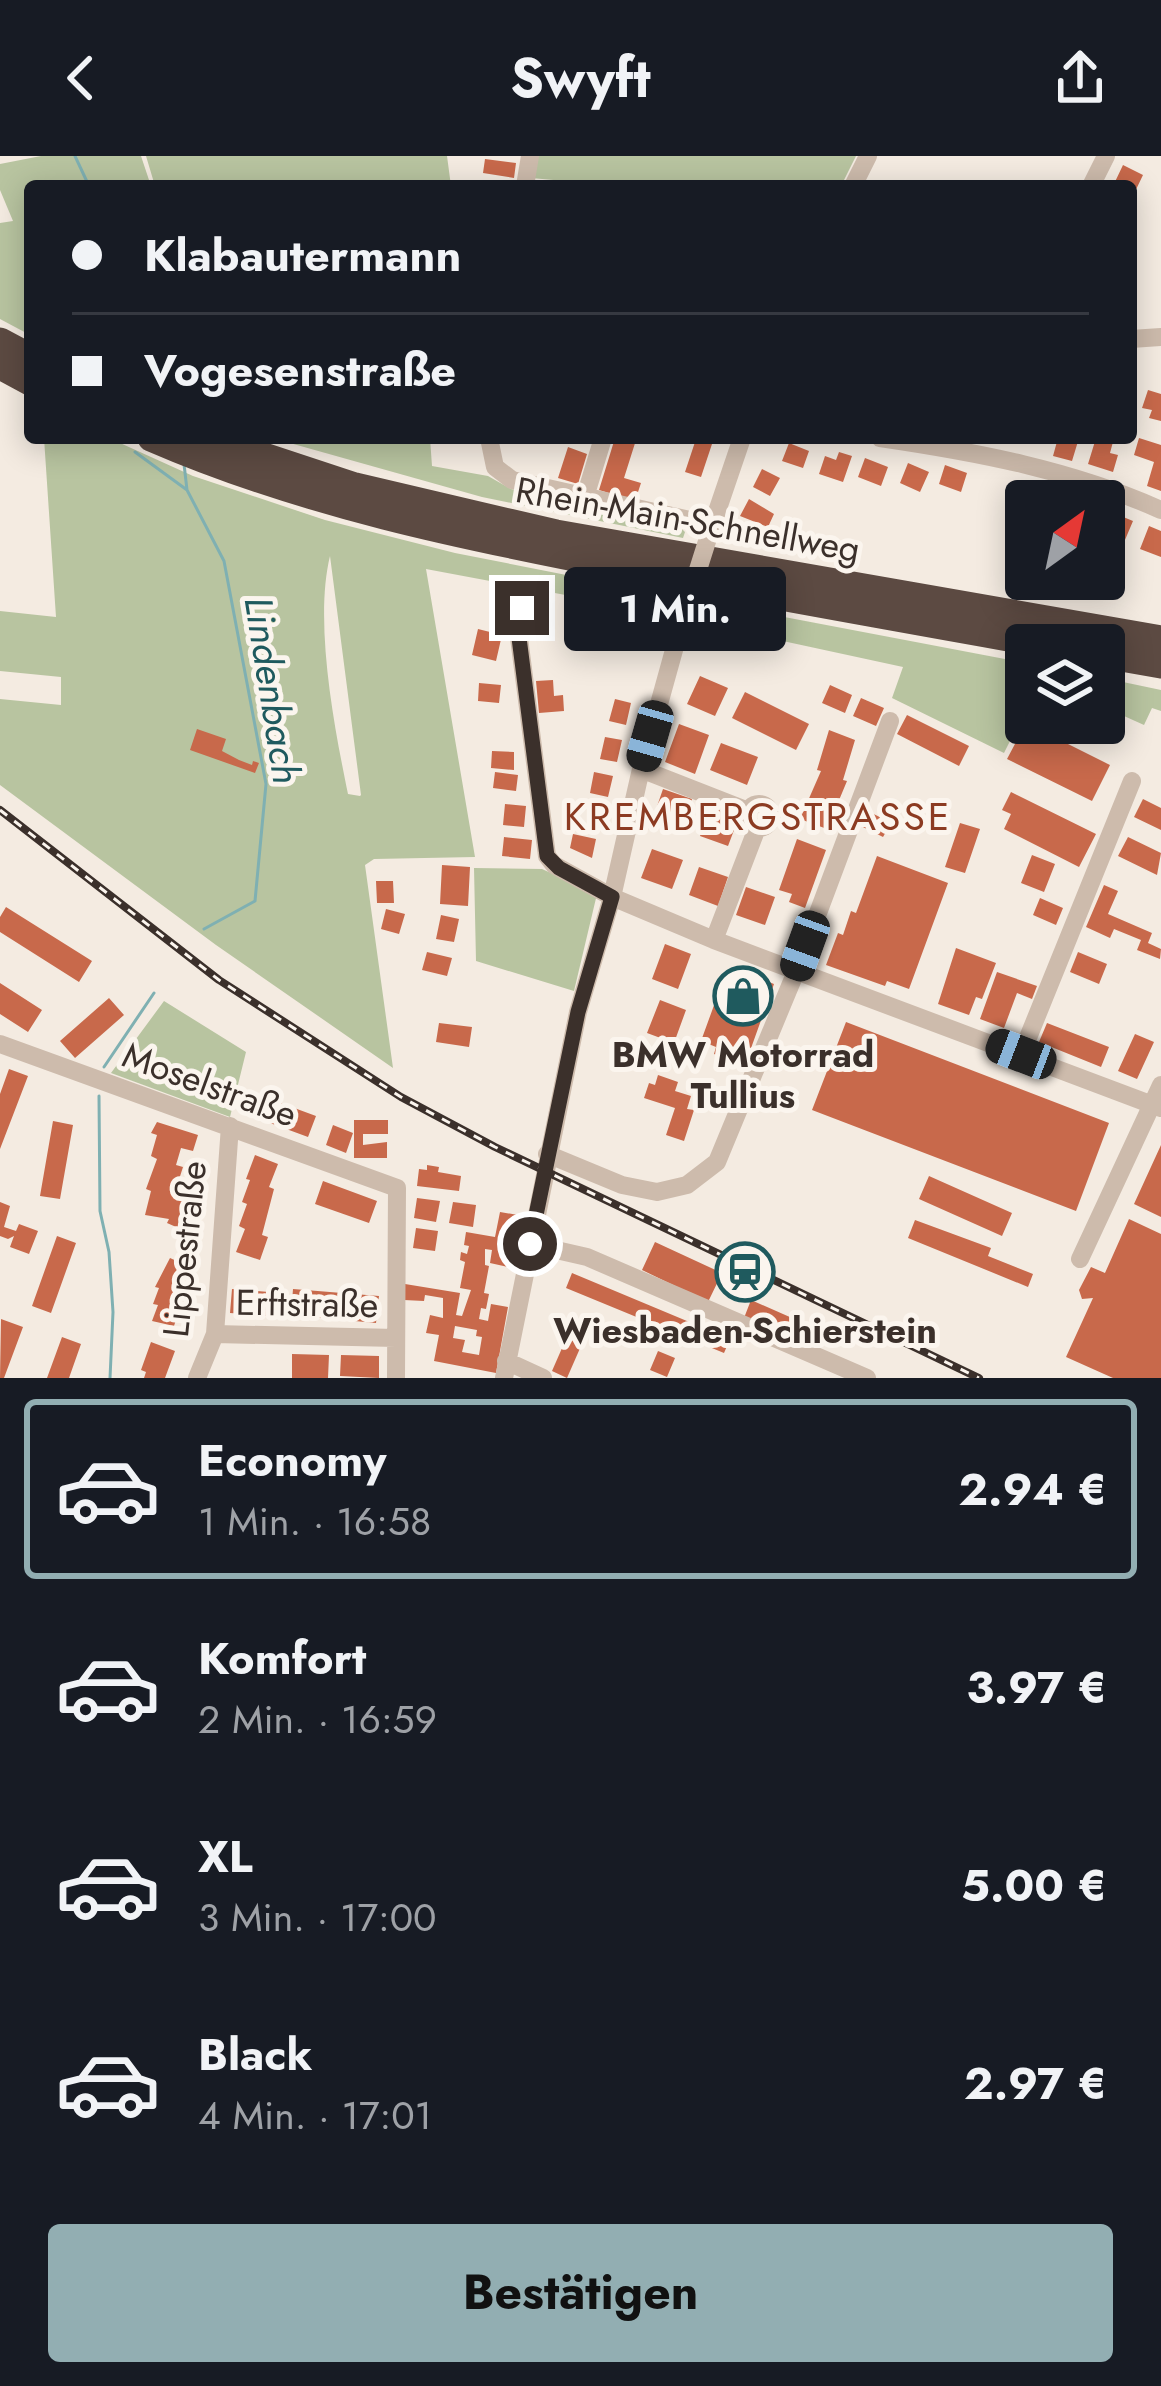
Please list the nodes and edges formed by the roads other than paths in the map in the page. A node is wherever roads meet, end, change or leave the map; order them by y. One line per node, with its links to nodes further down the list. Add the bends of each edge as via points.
1 (182, 444): 6 (highway, Rhein-Main-Schnellweg)
2 (491, 444): 7 (street, via 499,472 512,480)
3 (601, 444): 7 (street)
4 (740, 444): 9 (street)
5 (980, 446): 8 (street)
6 (222, 450): 11 (highway, Rhein-Main-Schnellweg, via 350,507 482,540); 12 (highway, Rhein-Main-Schnellweg, via 556,533)
7 (585, 497): 9 (street)
8 (1161, 510)
9 (710, 530): 16 (street, bridge)
10 (522, 608): 18 (street, via 518,630 547,856)
11 (1005, 637)
12 (1161, 639)
13 (1125, 659): 14 (highway)
14 (1161, 665)
15 (890, 721): 20 (street)
16 (641, 769): 18 (street); 19 (street, via 753,819)
17 (1132, 781): 22 (street)
18 (612, 897): 19 (street); 26 (street)
19 (714, 940): 20 (street)
20 (796, 969): 22 (street); 26 (street, via 709,1171 678,1190 657,1192)
21 (0, 1043): 25 (street, Moselstraße)
22 (1021, 1054): 24 (street)
23 (1161, 1085): 24 (street)
24 (1157, 1106): 28 (street)
25 (230, 1126): 29 (street, Lippestraße); 30 (street, Moselstraße, via 397,1188)
26 (547, 1154): 27 (street)
27 (530, 1244): 31 (street); 35 (street, via 587,1257)
28 (1080, 1258)
29 (215, 1334): 30 (street, Erftstraße); 32 (street, Lippestraße)
30 (397, 1338): 33 (street)
31 (505, 1370): 34 (street)
32 (197, 1378)
33 (396, 1378)
34 (543, 1378)
35 (866, 1378)

